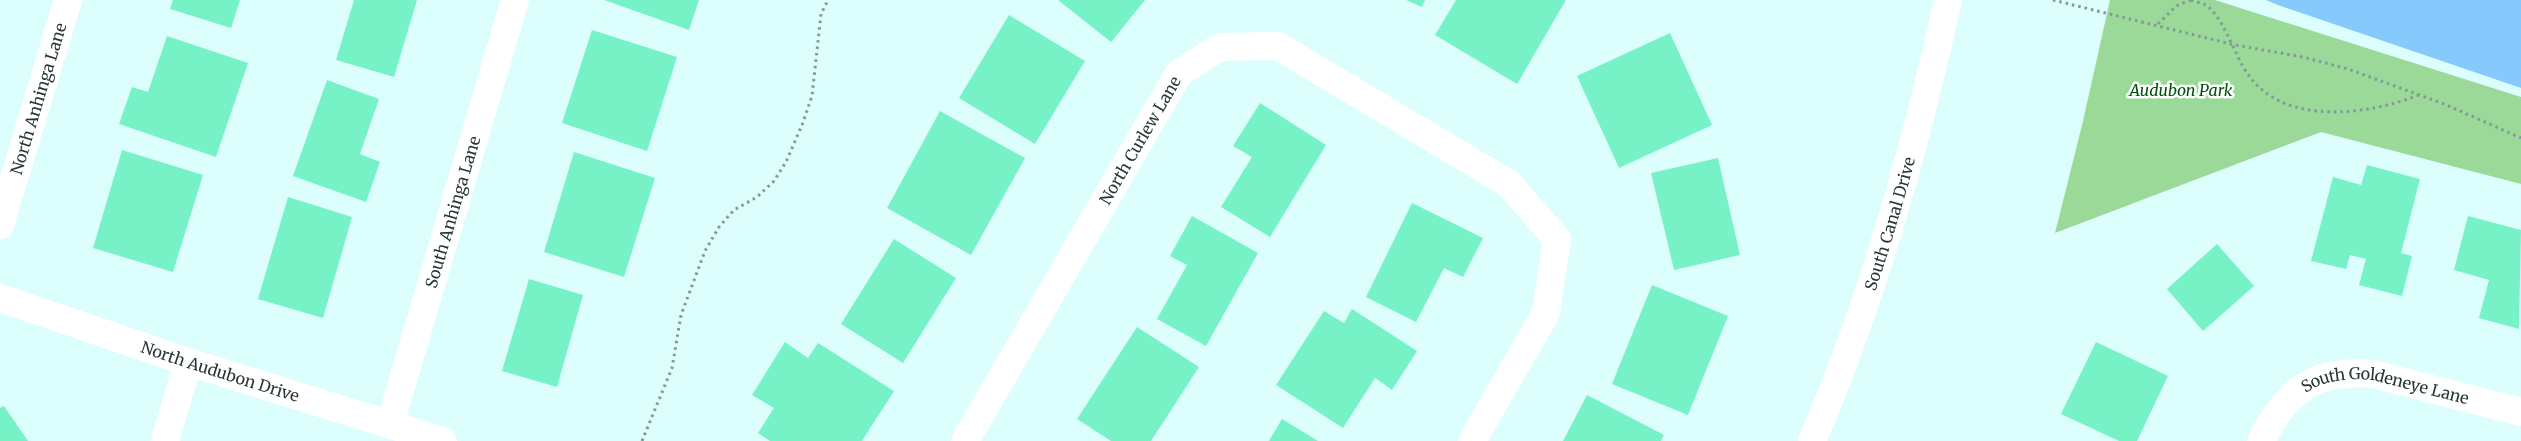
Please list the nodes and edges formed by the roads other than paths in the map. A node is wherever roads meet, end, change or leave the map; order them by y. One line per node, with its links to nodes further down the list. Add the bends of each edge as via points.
1 (68, 0): 4 (street, North Anhinga Lane)
2 (515, 0): 8 (street, South Anhinga Lane)
3 (1948, 0): 14 (street, South Canal Drive, via 1909,161 1884,243 1852,342)
4 (0, 225)
5 (0, 298): 6 (street, North Audubon Drive)
6 (188, 362): 8 (street, North Audubon Drive); 10 (street)
7 (2521, 412): 9 (street, South Goldeneye Lane, via 2392,378 2354,372 2331,374 2300,390 2282,405)
8 (390, 424): 11 (street, North Audubon Drive)
9 (2264, 434)
10 (165, 441)
11 (443, 441)
12 (964, 441): 13 (street, North Curlew Lane, via 1179,73 1220,47 1278,46 1509,184 1557,239 1546,313)
13 (1472, 441)
14 (1812, 441)

